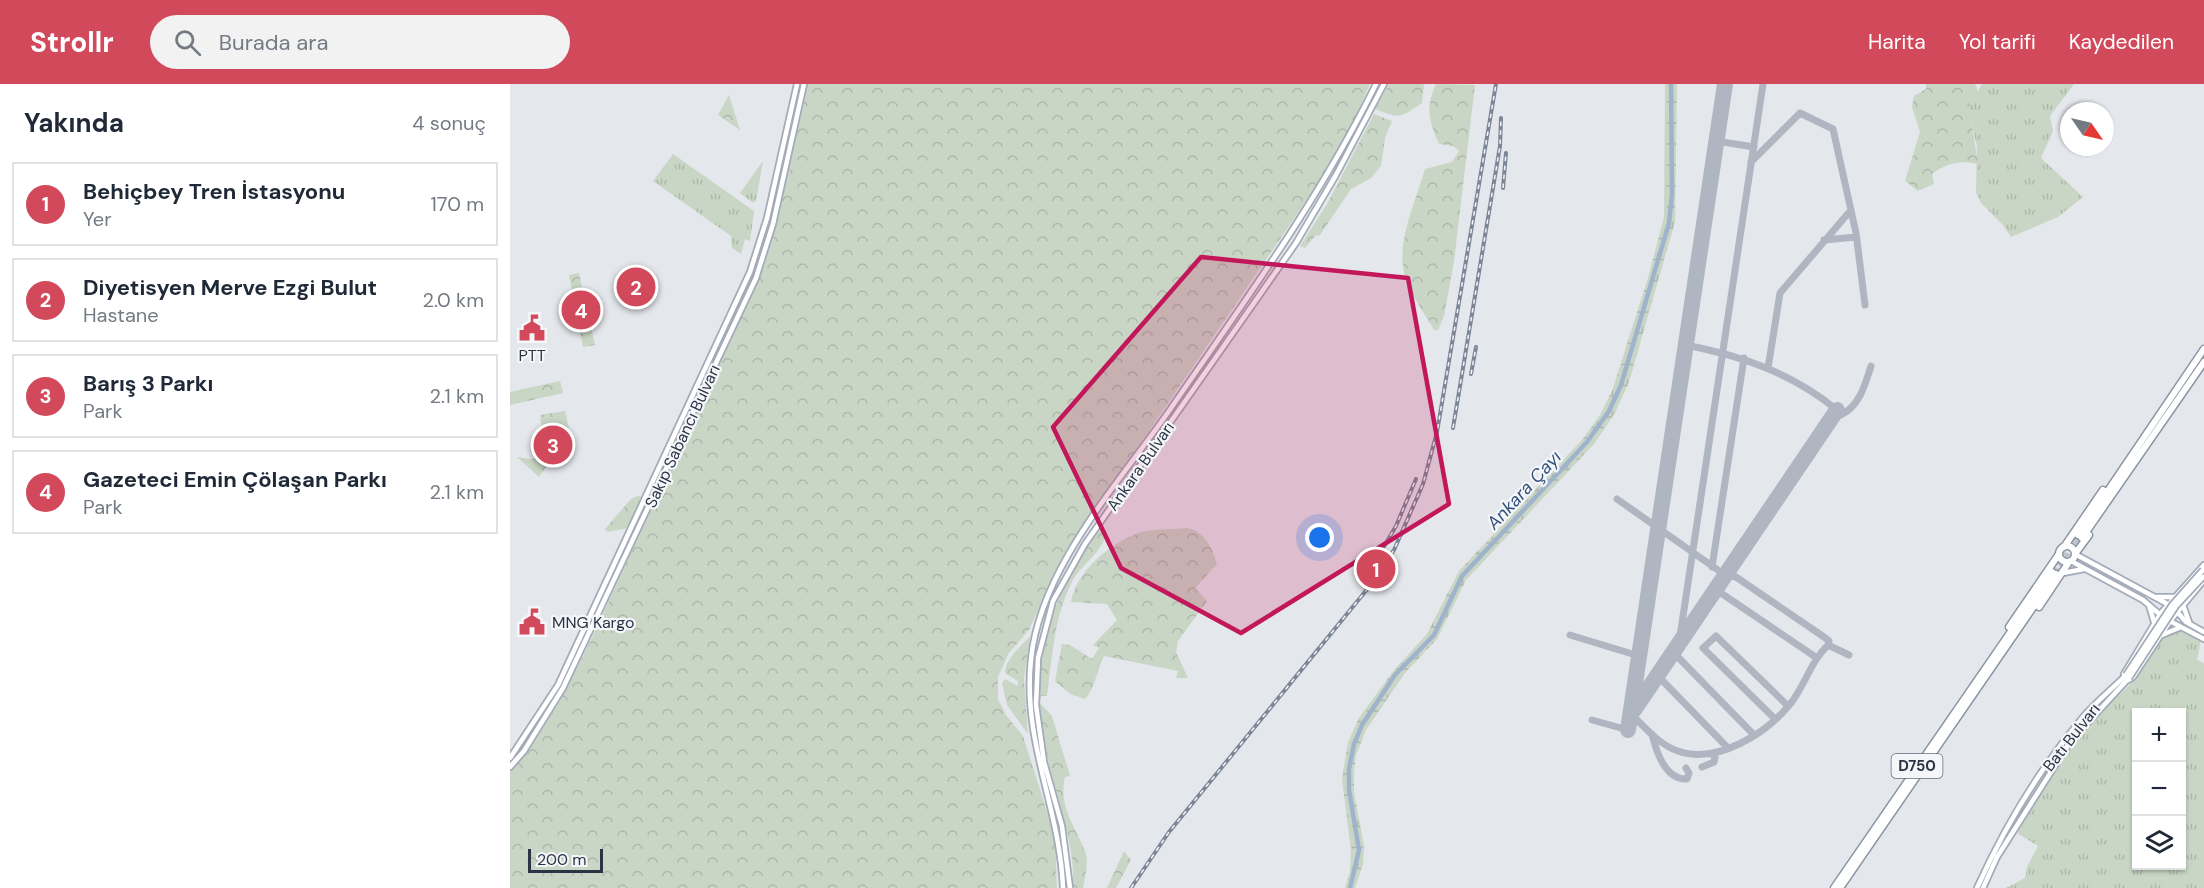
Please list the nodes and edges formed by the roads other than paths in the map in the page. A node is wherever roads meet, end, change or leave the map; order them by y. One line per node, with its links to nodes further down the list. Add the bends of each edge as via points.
1 (797, 84): 35 (main road, Sakıp Sabancı Bulvarı, via 767,218 750,273 558,685)
2 (804, 84): 36 (main road, Sakıp Sabancı Bulvarı, via 773,224 756,278 563,688)
3 (1376, 84): 37 (main road, Ankara Bulvarı, via 1334,165 1289,239 1077,541 1046,598 1031,657 1028,705 1035,751 1055,828)
4 (1384, 84): 38 (main road, Ankara Bulvarı, via 1296,243 1085,544 1053,601 1038,658 1036,705 1044,762 1062,826)
5 (2204, 349): 7 (highway)
6 (2204, 362): 7 (highway)
7 (2139, 449): 8 (highway); 8 (highway, via 2126,458)
8 (2079, 537): 9 (highway); 11 (highway); 13 (main road, via 2082,555)
9 (2064, 547): 10 (highway); 11 (highway, via 2070,547)
10 (2059, 554): 12 (highway, via 2063,561); 16 (highway)
11 (2075, 554): 12 (highway); 13 (main road)
12 (2070, 561): 15 (main road); 16 (highway)
13 (2090, 564): 19 (main road)
14 (2204, 568): 18 (main road); 33 (main road, Batı Bulvarı, bridge, via 2172,605)
15 (2086, 569): 16 (main road); 20 (main road)
16 (2056, 573): 32 (highway, via 2013,619); 32 (highway, via 2014,644)
17 (2204, 577): 21 (main road); 33 (main road, Batı Bulvarı, bridge, via 2176,606)
18 (2176, 595): 19 (main road, via 2165,599); 22 (main road)
19 (2151, 597): 22 (main road)
20 (2147, 603): 23 (main road); 27 (main road)
21 (2183, 604): 24 (main road); 26 (main road)
22 (2167, 605): 23 (main road); 24 (main road)
23 (2161, 613): 25 (main road); 27 (main road)
24 (2177, 613): 25 (main road); 26 (main road)
25 (2170, 621): 28 (main road); 30 (main road)
26 (2191, 624): 29 (main road)
27 (2154, 625): 34 (main road)
28 (2184, 626): 30 (main road, via 2172,628); 31 (main road)
29 (2204, 632)
30 (2160, 637): 33 (main road, via 2133,677)
31 (2204, 639)
32 (2005, 645): 39 (highway, D750); 40 (highway, D750)
33 (2128, 678): 34 (main road, Batı Bulvarı); 42 (main road, Batı Bulvarı, via 2070,742 1997,857)
34 (2120, 682): 41 (main road, Batı Bulvarı, via 2086,714 2058,750 1993,853)
35 (510, 758)
36 (510, 767)
37 (1063, 888)
38 (1070, 888)
39 (1834, 888)
40 (1840, 888)
41 (1977, 888)
42 (1983, 888)

